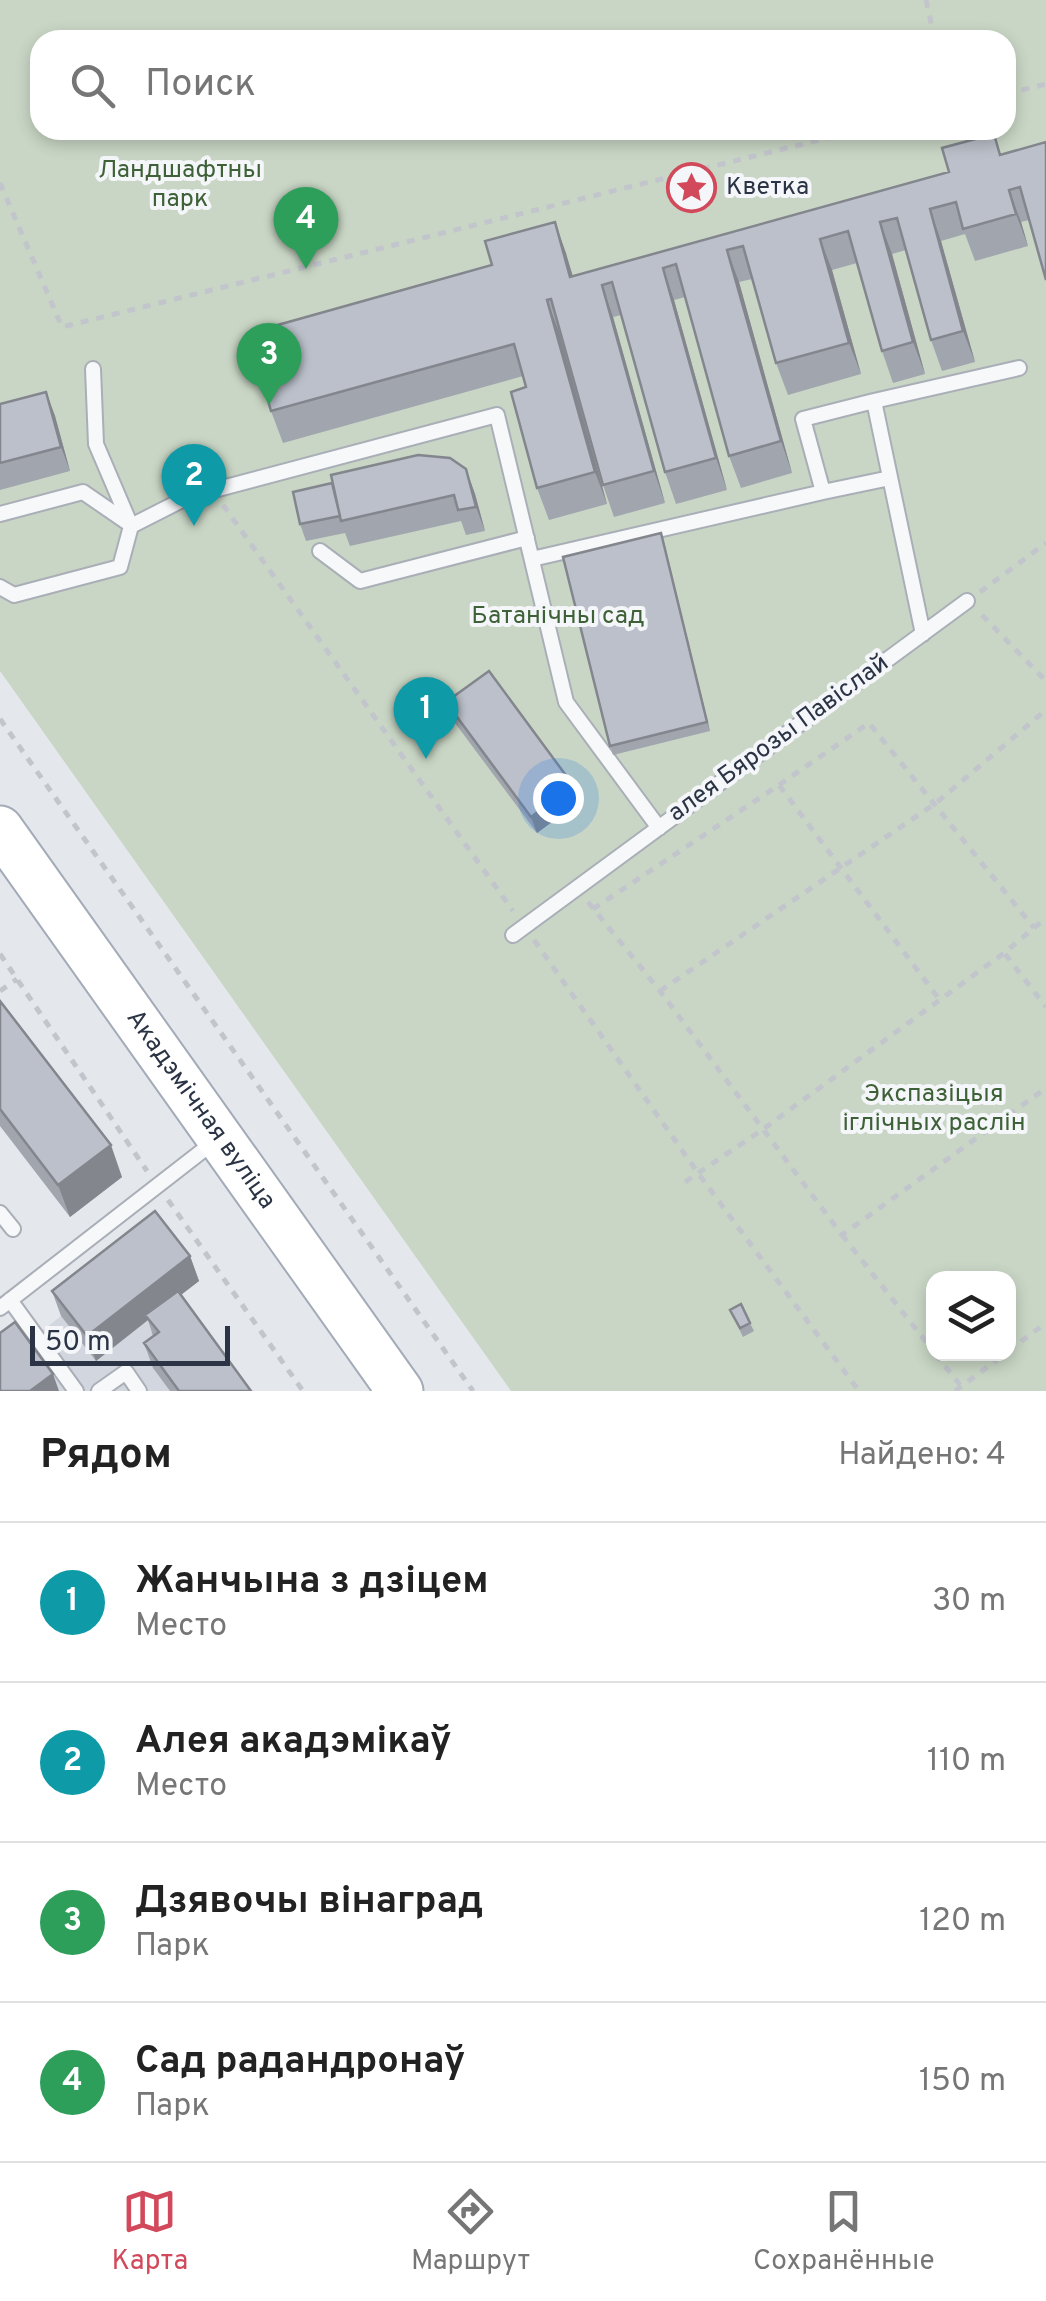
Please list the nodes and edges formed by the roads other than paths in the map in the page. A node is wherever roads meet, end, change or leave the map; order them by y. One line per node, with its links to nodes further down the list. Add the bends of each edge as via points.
1 (93, 368): 7 (lane, via 96,444)
2 (1020, 368): 3 (lane)
3 (874, 401): 4 (lane); 5 (lane, via 803,419)
4 (890, 478): 5 (lane); 13 (lane)
5 (823, 492): 10 (lane)
6 (0, 514): 7 (lane, via 83,492)
7 (131, 526): 8 (lane, via 188,497 497,415); 11 (lane, via 120,568 14,595)
8 (527, 538): 9 (lane, via 360,581); 10 (lane)
9 (320, 552)
10 (532, 559): 15 (lane, via 566,702)
11 (0, 588)
12 (968, 601): 13 (lane, алея Бярозы Павіслай)
13 (923, 634): 15 (lane, алея Бярозы Павіслай)
14 (0, 828): 17 (main road, Акадэмічная вуліца)
15 (658, 828): 16 (lane, алея Бярозы Павіслай)
16 (513, 935)
17 (220, 1137): 20 (lane); 24 (main road, Акадэмічная вуліца)
18 (0, 1214): 19 (lane)
19 (13, 1229)
20 (5, 1304): 21 (lane)
21 (76, 1391)
22 (99, 1391): 23 (lane, via 126,1372)
23 (139, 1391)
24 (400, 1391)

